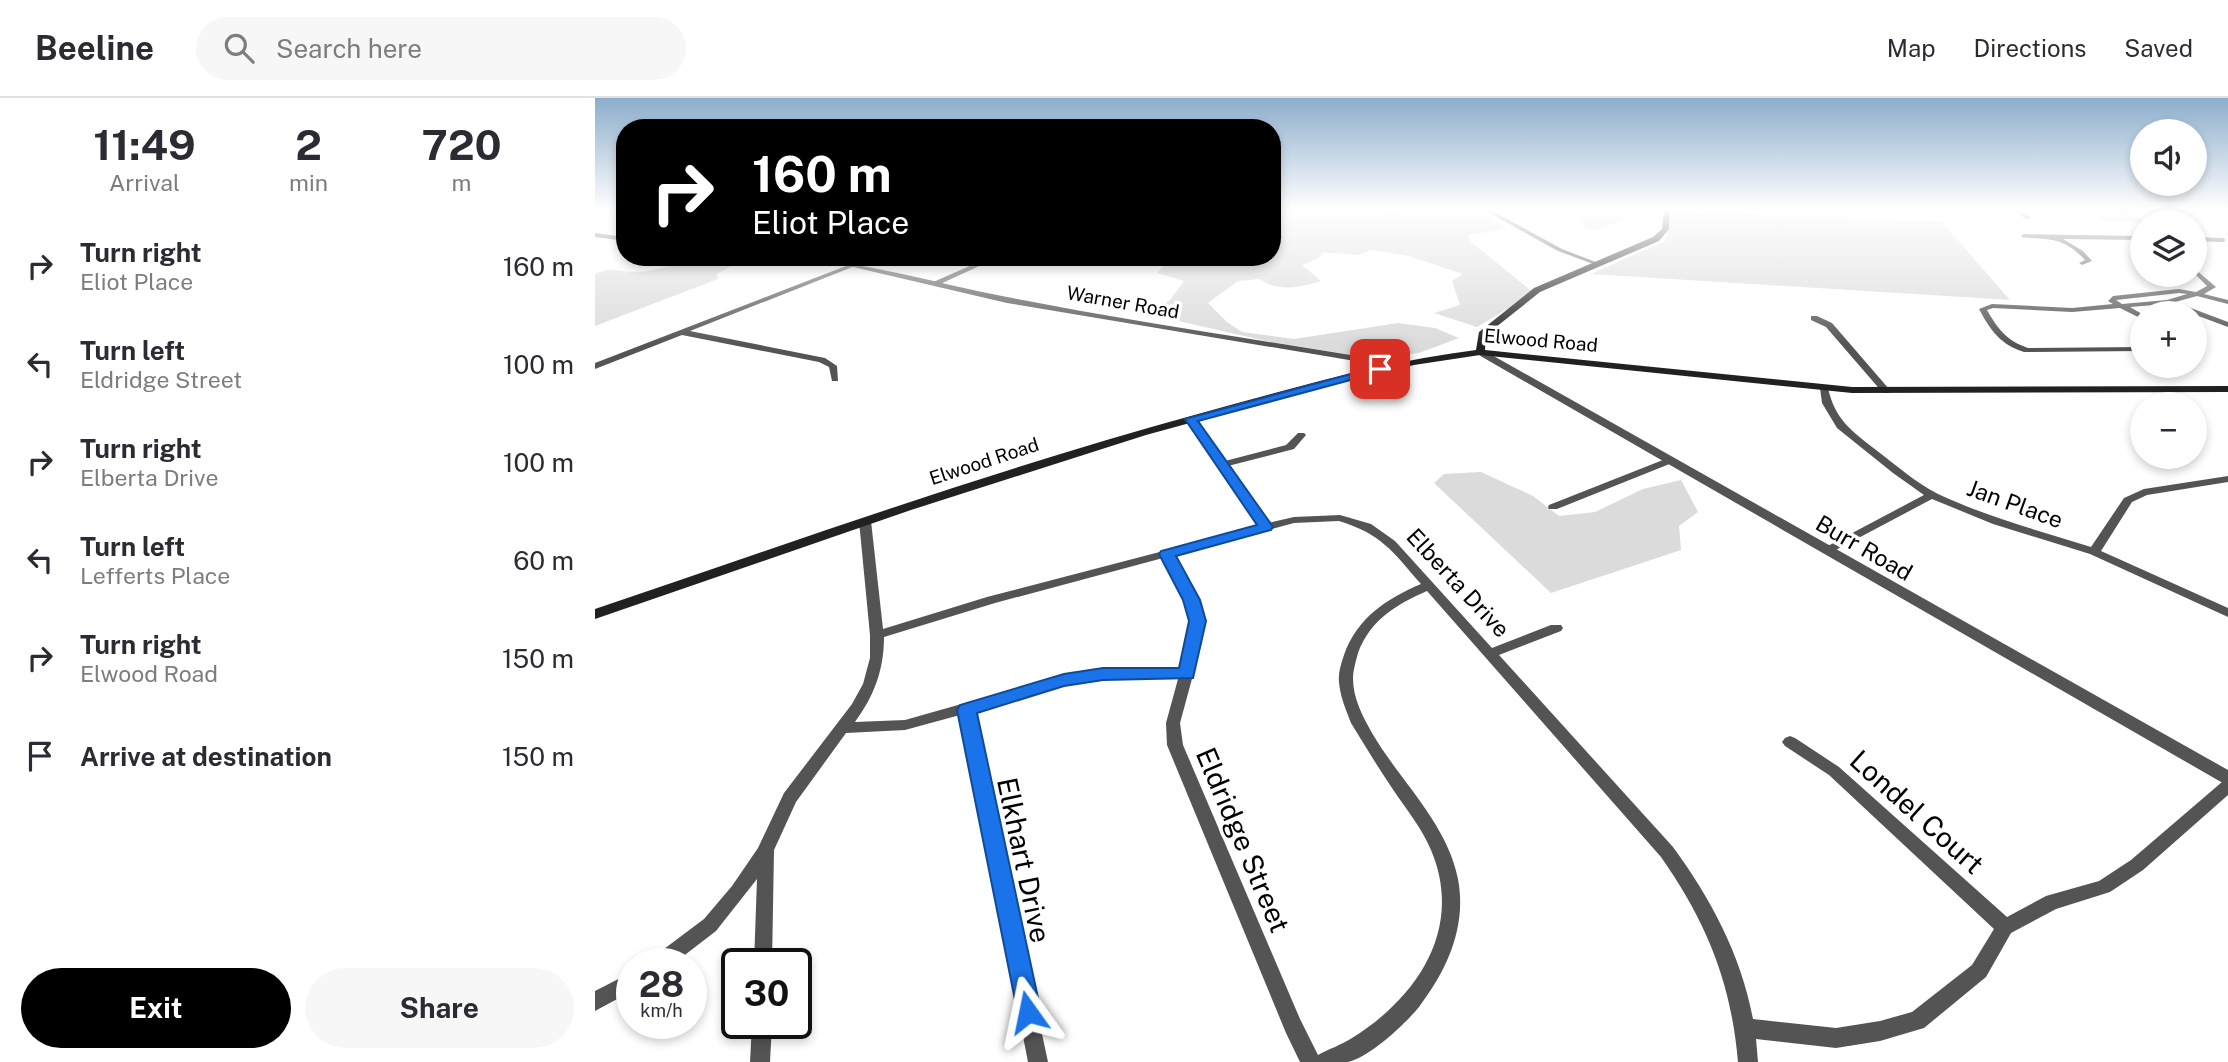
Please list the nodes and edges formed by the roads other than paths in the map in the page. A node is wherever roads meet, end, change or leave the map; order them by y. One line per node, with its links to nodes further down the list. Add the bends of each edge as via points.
1 (1574, 255): 5 (street)
2 (1620, 255): 5 (main road)
3 (2085, 255): 4 (street, via 2089,261)
4 (2083, 263)
5 (1598, 264): 22 (main road, via 1537,290 1482,334)
6 (850, 266): 20 (street)
7 (858, 266): 10 (street, Warner Road)
8 (975, 266): 10 (street)
9 (2207, 282): 11 (street, via 2212,287)
10 (935, 283): 24 (street, Warner Road, via 1007,300 1357,359)
11 (2197, 294): 12 (street); 13 (street); 15 (street, via 2179,290 2113,298)
12 (2171, 301)
13 (2228, 302)
14 (2130, 305): 15 (street)
15 (2118, 306): 16 (street); 21 (street, via 1983,309 2006,343 2014,347)
16 (2130, 312)
17 (1814, 317): 28 (street, via 1829,324)
18 (2207, 317): 19 (street)
19 (2228, 325)
20 (681, 332): 23 (street); 25 (street, via 822,360 833,366)
21 (2130, 349)
22 (1480, 352): 24 (main road, Elwood Road); 26 (main road, Elwood Road); 31 (street, Burr Road)
23 (595, 366)
24 (1380, 369): 29 (main road, Elwood Road)
25 (835, 379)
26 (1824, 388): 28 (main road, Elwood Road); 34 (street, Jan Place, via 1840,426)
27 (2228, 389): 28 (main road, Elwood Road)
28 (1886, 391)
29 (1191, 419): 32 (street); 36 (main road, Elwood Road, via 1020,468)
30 (1301, 435): 32 (street, via 1290,447)
31 (1668, 461): 35 (street); 38 (street, Burr Road)
32 (1223, 464): 37 (street)
33 (2228, 479): 39 (street, via 2144,492 2128,500)
34 (1932, 495): 38 (street); 39 (street, Jan Place, via 1997,522)
35 (1553, 507)
36 (865, 521): 43 (main road, Elwood Road); 45 (street)
37 (1265, 527): 40 (street, Elberta Drive); 41 (street, Elberta Drive, via 1320,518 1367,526 1391,543)
38 (1828, 551): 51 (street, Burr Road)
39 (2094, 552): 42 (street, Jan Place)
40 (1167, 554): 45 (street, Elberta Drive); 47 (street, Eldridge Street, via 1192,600 1197,621)
41 (1429, 585): 46 (street, Elberta Drive); 64 (street, via 1383,608 1366,625 1355,642 1346,682 1350,706 1439,849 1449,875 1453,907 1446,943 1428,982 1400,1014 1362,1044)
42 (2228, 613)
43 (595, 614)
44 (1556, 628): 46 (street)
45 (877, 635): 49 (street, via 870,684)
46 (1491, 653): 59 (street, Elberta Drive, via 1686,878 1711,920 1731,968)
47 (1186, 674): 48 (street, via 1103,674 1064,680); 63 (street, Eldridge Street, via 1173,723 1175,745)
48 (966, 710): 49 (street, via 905,725); 62 (street, Elkhart Drive)
49 (845, 727): 53 (street, via 790,798)
50 (1790, 742): 54 (street, Londel Court, via 1833,771)
51 (2228, 779)
52 (2228, 786): 54 (street, via 2104,887 2052,902)
53 (766, 850): 55 (street, via 710,925); 56 (street)
54 (2005, 927): 59 (street, via 1979,971 1917,1021 1836,1038)
55 (680, 948)
56 (763, 948)
57 (616, 990): 58 (street)
58 (595, 1001)
59 (1746, 1028): 65 (street, Elberta Drive)
60 (762, 1039): 61 (street)
61 (761, 1062)
62 (1038, 1062)
63 (1311, 1062)
64 (1325, 1062)
65 (1748, 1062)

